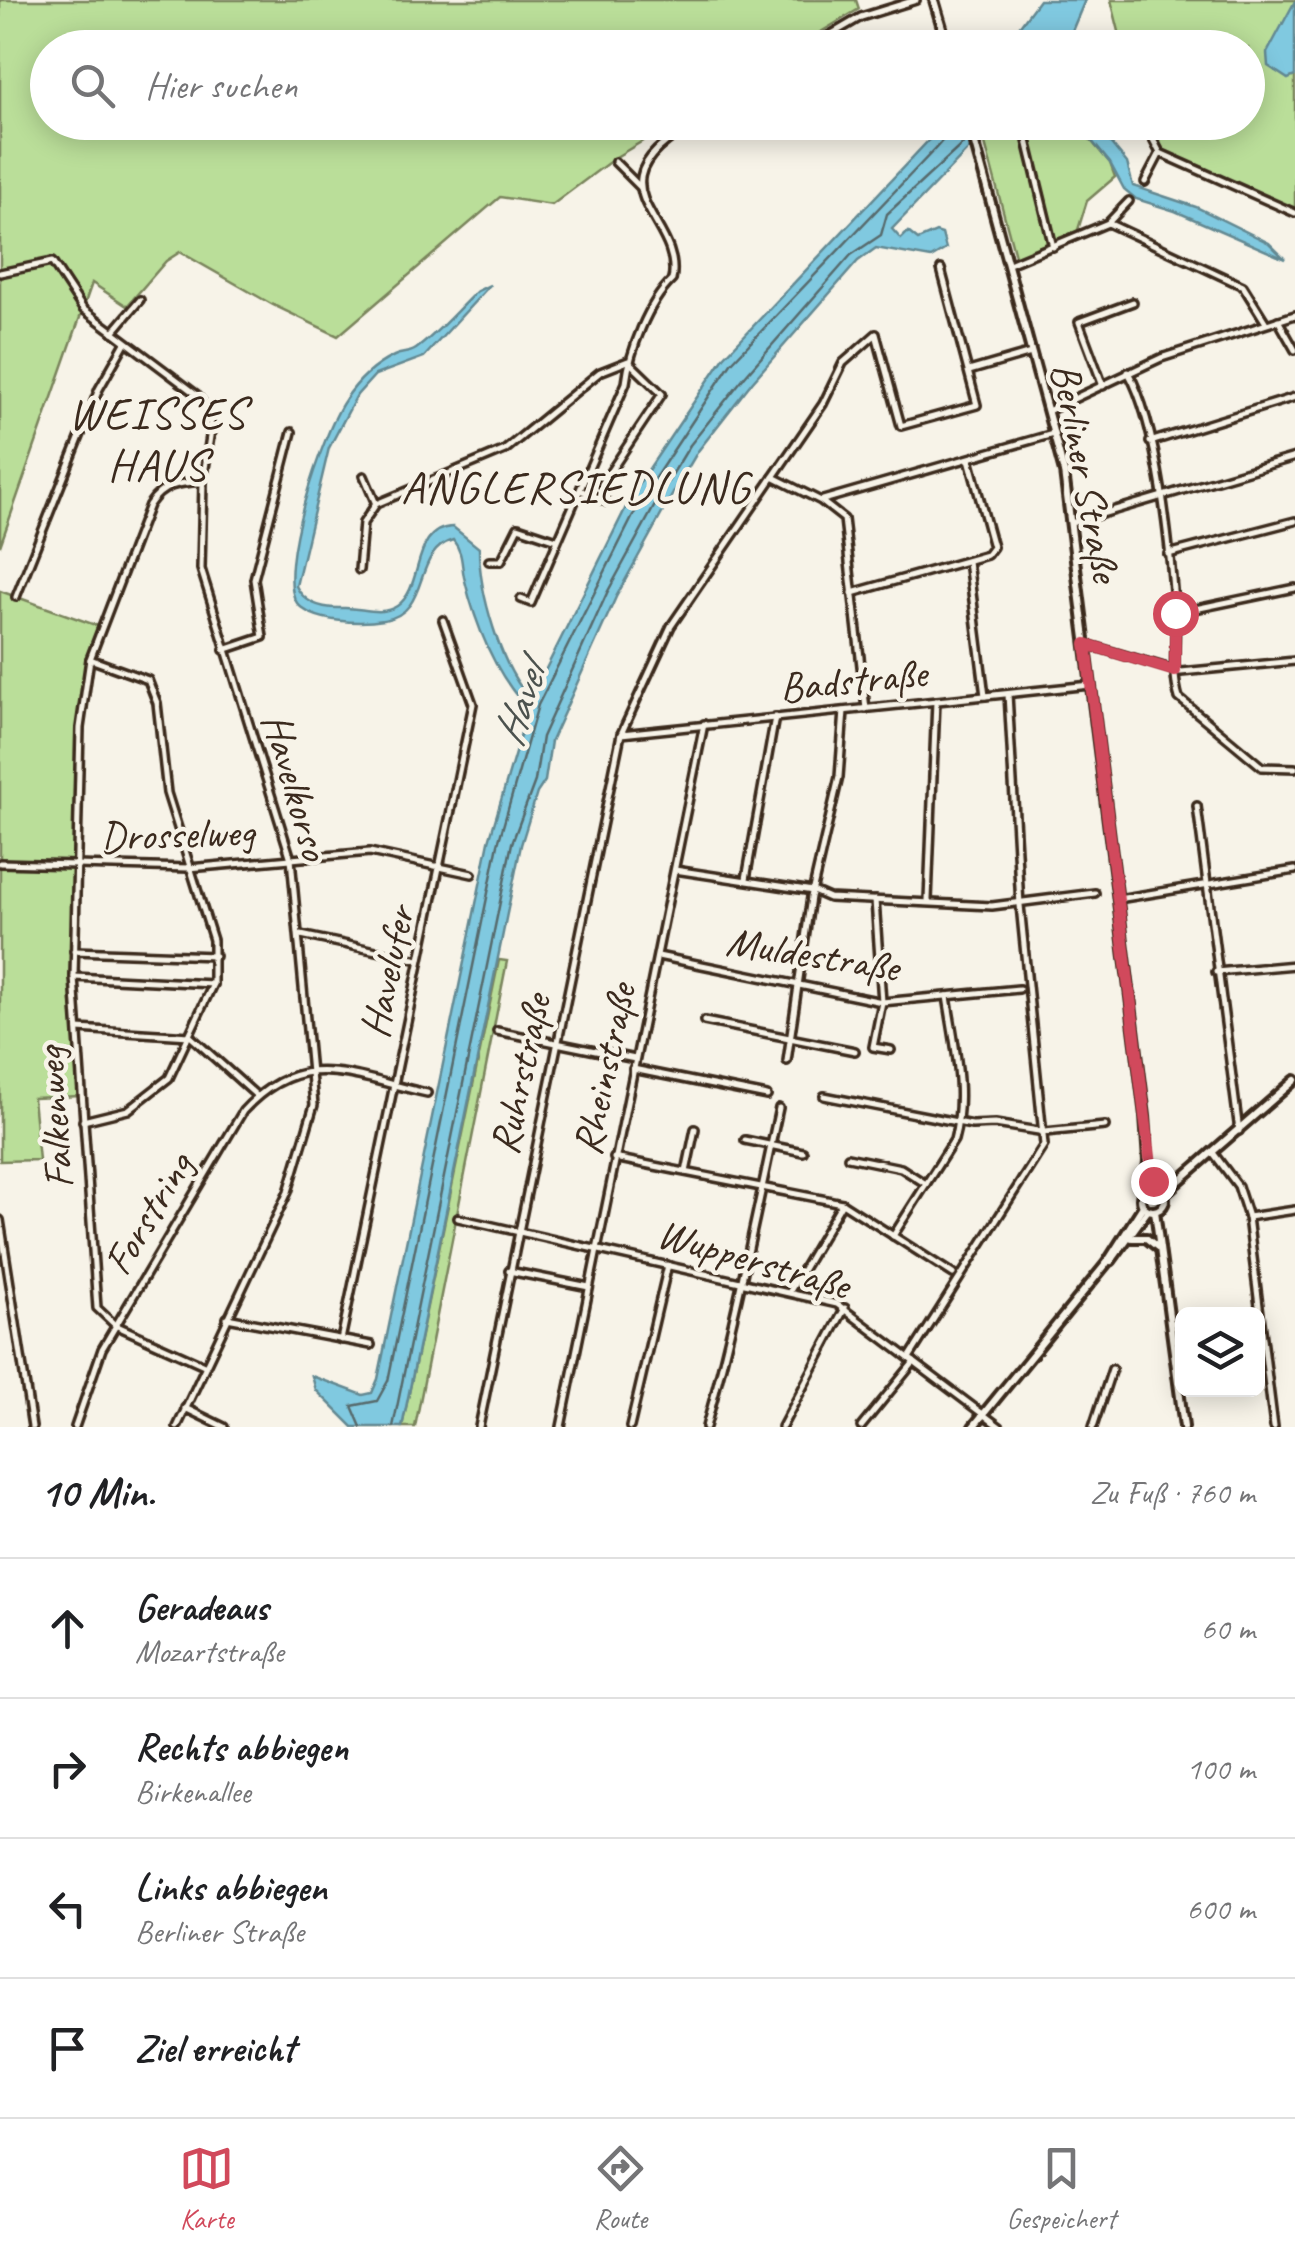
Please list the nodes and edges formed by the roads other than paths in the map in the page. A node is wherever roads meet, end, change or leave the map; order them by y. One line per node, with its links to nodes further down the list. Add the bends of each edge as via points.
1 (916, 0): 3 (street)
2 (934, 0): 4 (main road)
3 (839, 30)
4 (943, 30)
5 (669, 140): 12 (street, via 645,166)
6 (974, 140): 17 (main road, Berliner Straße)
7 (1027, 140): 16 (street)
8 (1153, 140): 9 (street)
9 (1160, 153): 11 (street); 14 (street)
10 (615, 162): 12 (street)
11 (1145, 182)
12 (640, 186): 29 (street, via 673,258 672,280 650,306)
13 (1129, 201): 15 (street)
14 (1295, 213)
15 (1108, 223): 16 (street); 24 (street, via 1243,286)
16 (1052, 246): 17 (street)
17 (1008, 264): 28 (main road, Berliner Straße)
18 (942, 269): 30 (street)
19 (0, 273): 25 (street, Havelkorso, via 52,262 83,309)
20 (140, 300): 25 (street)
21 (1134, 302): 32 (street, via 1079,322)
22 (1295, 316): 23 (street)
23 (1278, 320): 24 (street); 27 (street)
24 (1266, 323): 31 (street)
25 (113, 332): 26 (street, Havelkorso)
26 (126, 343): 42 (street, Havelkorso, via 208,410); 58 (street, via 99,389)
27 (1295, 350)
28 (1034, 352): 30 (street); 34 (main road, Berliner Straße)
29 (628, 361): 43 (street, via 662,394); 44 (street, via 626,383); 48 (street, via 600,372 505,450)
30 (968, 372): 41 (street, Ruhrstraße, via 977,405 901,426 876,334 843,363)
31 (1128, 372): 32 (street); 37 (street, via 1141,395)
32 (1102, 386): 34 (street)
33 (1295, 397): 37 (street)
34 (1050, 410): 36 (main road, Berliner Straße)
35 (292, 432): 63 (street, via 254,579 264,637)
36 (1056, 433): 39 (street); 50 (main road, Berliner Straße)
37 (1150, 442): 45 (street)
38 (1295, 457): 45 (street)
39 (969, 459): 46 (street); 53 (street, via 992,547)
40 (364, 476): 48 (street)
41 (773, 477): 46 (street); 75 (street, Ruhrstraße, via 671,626)
42 (203, 481): 63 (street, Havelkorso, via 201,569); 64 (street, Falkenweg, via 174,483 148,505)
43 (602, 484)
44 (580, 490): 47 (street); 51 (street)
45 (1160, 499): 50 (street); 52 (street)
46 (821, 501): 57 (street, via 844,519)
47 (607, 502)
48 (376, 504): 55 (street, via 363,523)
49 (1295, 521): 52 (street)
50 (1071, 523): 62 (main road, Berliner Straße)
51 (557, 540): 54 (street, via 518,527 501,561); 59 (street, via 531,602)
52 (1168, 554): 60 (street)
53 (968, 560): 57 (street); 69 (street)
54 (489, 561)
55 (359, 570)
56 (1295, 588): 60 (street)
57 (852, 594): 71 (street)
58 (16, 597)
59 (521, 599)
60 (1175, 613): 66 (street)
61 (443, 620): 81 (street, Havelufer, via 473,704)
62 (1086, 644): 66 (street); 67 (main road, Berliner Straße)
63 (224, 650): 78 (street, Havelkorso)
64 (90, 659): 80 (street, Falkenweg); 82 (street, via 148,680 157,704 166,793)
65 (1295, 661): 66 (street)
66 (1175, 671): 76 (street, via 1179,698 1262,768)
67 (1091, 685): 68 (street, Badstraße); 91 (main road, Berliner Straße)
68 (1008, 694): 69 (street, Badstraße); 93 (street)
69 (985, 696): 70 (street, Badstraße)
70 (936, 701): 71 (street, Badstraße); 92 (street)
71 (866, 709): 72 (street, Badstraße)
72 (844, 711): 73 (street, Badstraße); 88 (street, via 839,777)
73 (775, 717): 74 (street, Badstraße); 86 (street)
74 (704, 724): 75 (street, Badstraße); 83 (street, Rheinstraße)
75 (621, 734): 112 (street, Ruhrstraße)
76 (1295, 768)
77 (1197, 806): 87 (street)
78 (291, 859): 81 (street, Drosselweg, via 370,852); 82 (street, Drosselweg); 94 (street, Havelkorso)
79 (0, 864): 80 (street, Drosselweg)
80 (74, 865): 82 (street, Drosselweg); 95 (street, Falkenweg)
81 (438, 866): 85 (street, Drosselweg); 98 (street, Havelufer)
82 (189, 868): 96 (street)
83 (675, 870): 86 (street); 97 (street, Rheinstraße)
84 (1295, 870): 87 (street)
85 (472, 874)
86 (746, 879): 88 (street)
87 (1206, 886): 91 (street); 100 (street)
88 (813, 891): 90 (street, via 829,898); 103 (street)
89 (1096, 893): 93 (street)
90 (875, 898): 92 (street); 106 (street)
91 (1118, 899): 138 (main road, Berliner Straße)
92 (928, 900): 93 (street)
93 (1020, 905): 131 (street)
94 (301, 935): 98 (street); 117 (street, Havelkorso)
95 (74, 951): 96 (street); 101 (street, Falkenweg)
96 (215, 956): 102 (street)
97 (658, 956): 103 (street, Muldestraße); 115 (street, Rheinstraße)
98 (418, 960): 120 (street, Havelufer)
99 (1295, 965): 100 (street)
100 (1216, 972): 130 (street)
101 (74, 977): 102 (street); 108 (street, Falkenweg)
102 (213, 984): 110 (street)
103 (801, 986): 106 (street, Muldestraße); 111 (street)
104 (1019, 989): 105 (street, Muldestraße)
105 (947, 996): 106 (street, Muldestraße); 127 (street, via 962,1098)
106 (882, 1002): 113 (street, via 873,1047)
107 (704, 1021): 111 (street)
108 (77, 1029): 110 (street); 126 (street, Falkenweg)
109 (497, 1031): 112 (street)
110 (190, 1036): 122 (street); 126 (street, via 169,1078 150,1097 107,1119)
111 (791, 1039): 114 (street); 116 (street)
112 (556, 1044): 115 (street); 151 (street, Ruhrstraße)
113 (892, 1050)
114 (855, 1052)
115 (636, 1059): 118 (street, Rheinstraße)
116 (788, 1061)
117 (314, 1069): 120 (street); 122 (street, Forstring, via 292,1072); 165 (street, Havelkorso, via 314,1105 288,1192)
118 (634, 1069): 123 (street); 137 (street, Rheinstraße)
119 (1295, 1080): 130 (main road)
120 (393, 1086): 121 (street); 169 (street, Havelufer)
121 (427, 1093)
122 (256, 1096): 168 (street, Forstring)
123 (767, 1096)
124 (824, 1096): 127 (street)
125 (780, 1108): 133 (street)
126 (83, 1121): 168 (street, Falkenweg, via 93,1292)
127 (959, 1123): 131 (street); 140 (street)
128 (1104, 1126): 131 (street)
129 (695, 1128): 139 (street)
130 (1239, 1131): 135 (main road)
131 (1046, 1132): 172 (street, via 1031,1170)
132 (744, 1140): 133 (street)
133 (771, 1146): 134 (street); 141 (street)
134 (804, 1152)
135 (1214, 1154): 144 (main road); 148 (street, via 1238,1186)
136 (848, 1157): 140 (street, via 901,1168)
137 (614, 1158): 139 (street); 154 (street, Rheinstraße)
138 (1148, 1160): 142 (main road, Berliner Straße); 143 (main road, Berliner Straße)
139 (686, 1172): 141 (street)
140 (926, 1184): 152 (street)
141 (763, 1187): 145 (street); 160 (street)
142 (1154, 1187): 143 (main road); 144 (main road)
143 (1145, 1190): 146 (main road, Berliner Straße)
144 (1164, 1194): 146 (main road, via 1164,1205)
145 (842, 1204): 152 (street); 162 (street)
146 (1149, 1209): 153 (main road); 155 (main road); 156 (main road)
147 (1295, 1210): 148 (street)
148 (1248, 1217): 163 (street)
149 (458, 1218): 151 (street, Wupperstraße)
150 (0, 1220): 177 (street)
151 (518, 1229): 154 (street, Wupperstraße); 158 (street, Ruhrstraße)
152 (893, 1236): 159 (street)
153 (1131, 1238): 155 (main road, via 1146,1238); 156 (main road)
154 (597, 1246): 157 (street, Wupperstraße); 161 (street, Rheinstraße)
155 (1162, 1252): 166 (main road)
156 (1106, 1264): 176 (main road)
157 (668, 1265): 160 (street, Wupperstraße); 183 (street)
158 (508, 1270): 161 (street); 181 (street, Ruhrstraße)
159 (953, 1274)
160 (743, 1284): 162 (street, Wupperstraße); 184 (street)
161 (590, 1287): 182 (street, Rheinstraße)
162 (790, 1291): 164 (street, Wupperstraße)
163 (1258, 1307)
164 (845, 1308): 172 (street, Wupperstraße); 185 (street)
165 (227, 1318): 169 (street); 173 (street, Havelkorso)
166 (1171, 1323): 167 (street); 190 (main road)
167 (1175, 1323)
168 (115, 1325): 173 (street); 178 (street, Forstring)
169 (340, 1340): 170 (street)
170 (372, 1346)
171 (1265, 1359): 191 (street)
172 (912, 1360): 176 (street, Wupperstraße); 186 (street)
173 (206, 1366): 175 (street, Havelkorso)
174 (1112, 1370): 189 (street)
175 (185, 1408): 179 (street, Havelkorso); 180 (street)
176 (982, 1416): 187 (main road); 188 (street, Wupperstraße)
177 (32, 1427)
178 (75, 1427)
179 (177, 1427)
180 (224, 1427)
181 (478, 1427)
182 (561, 1427)
183 (630, 1427)
184 (706, 1427)
185 (782, 1427)
186 (861, 1427)
187 (973, 1427)
188 (1000, 1427)
189 (1093, 1427)
190 (1184, 1427)
191 (1274, 1427)

